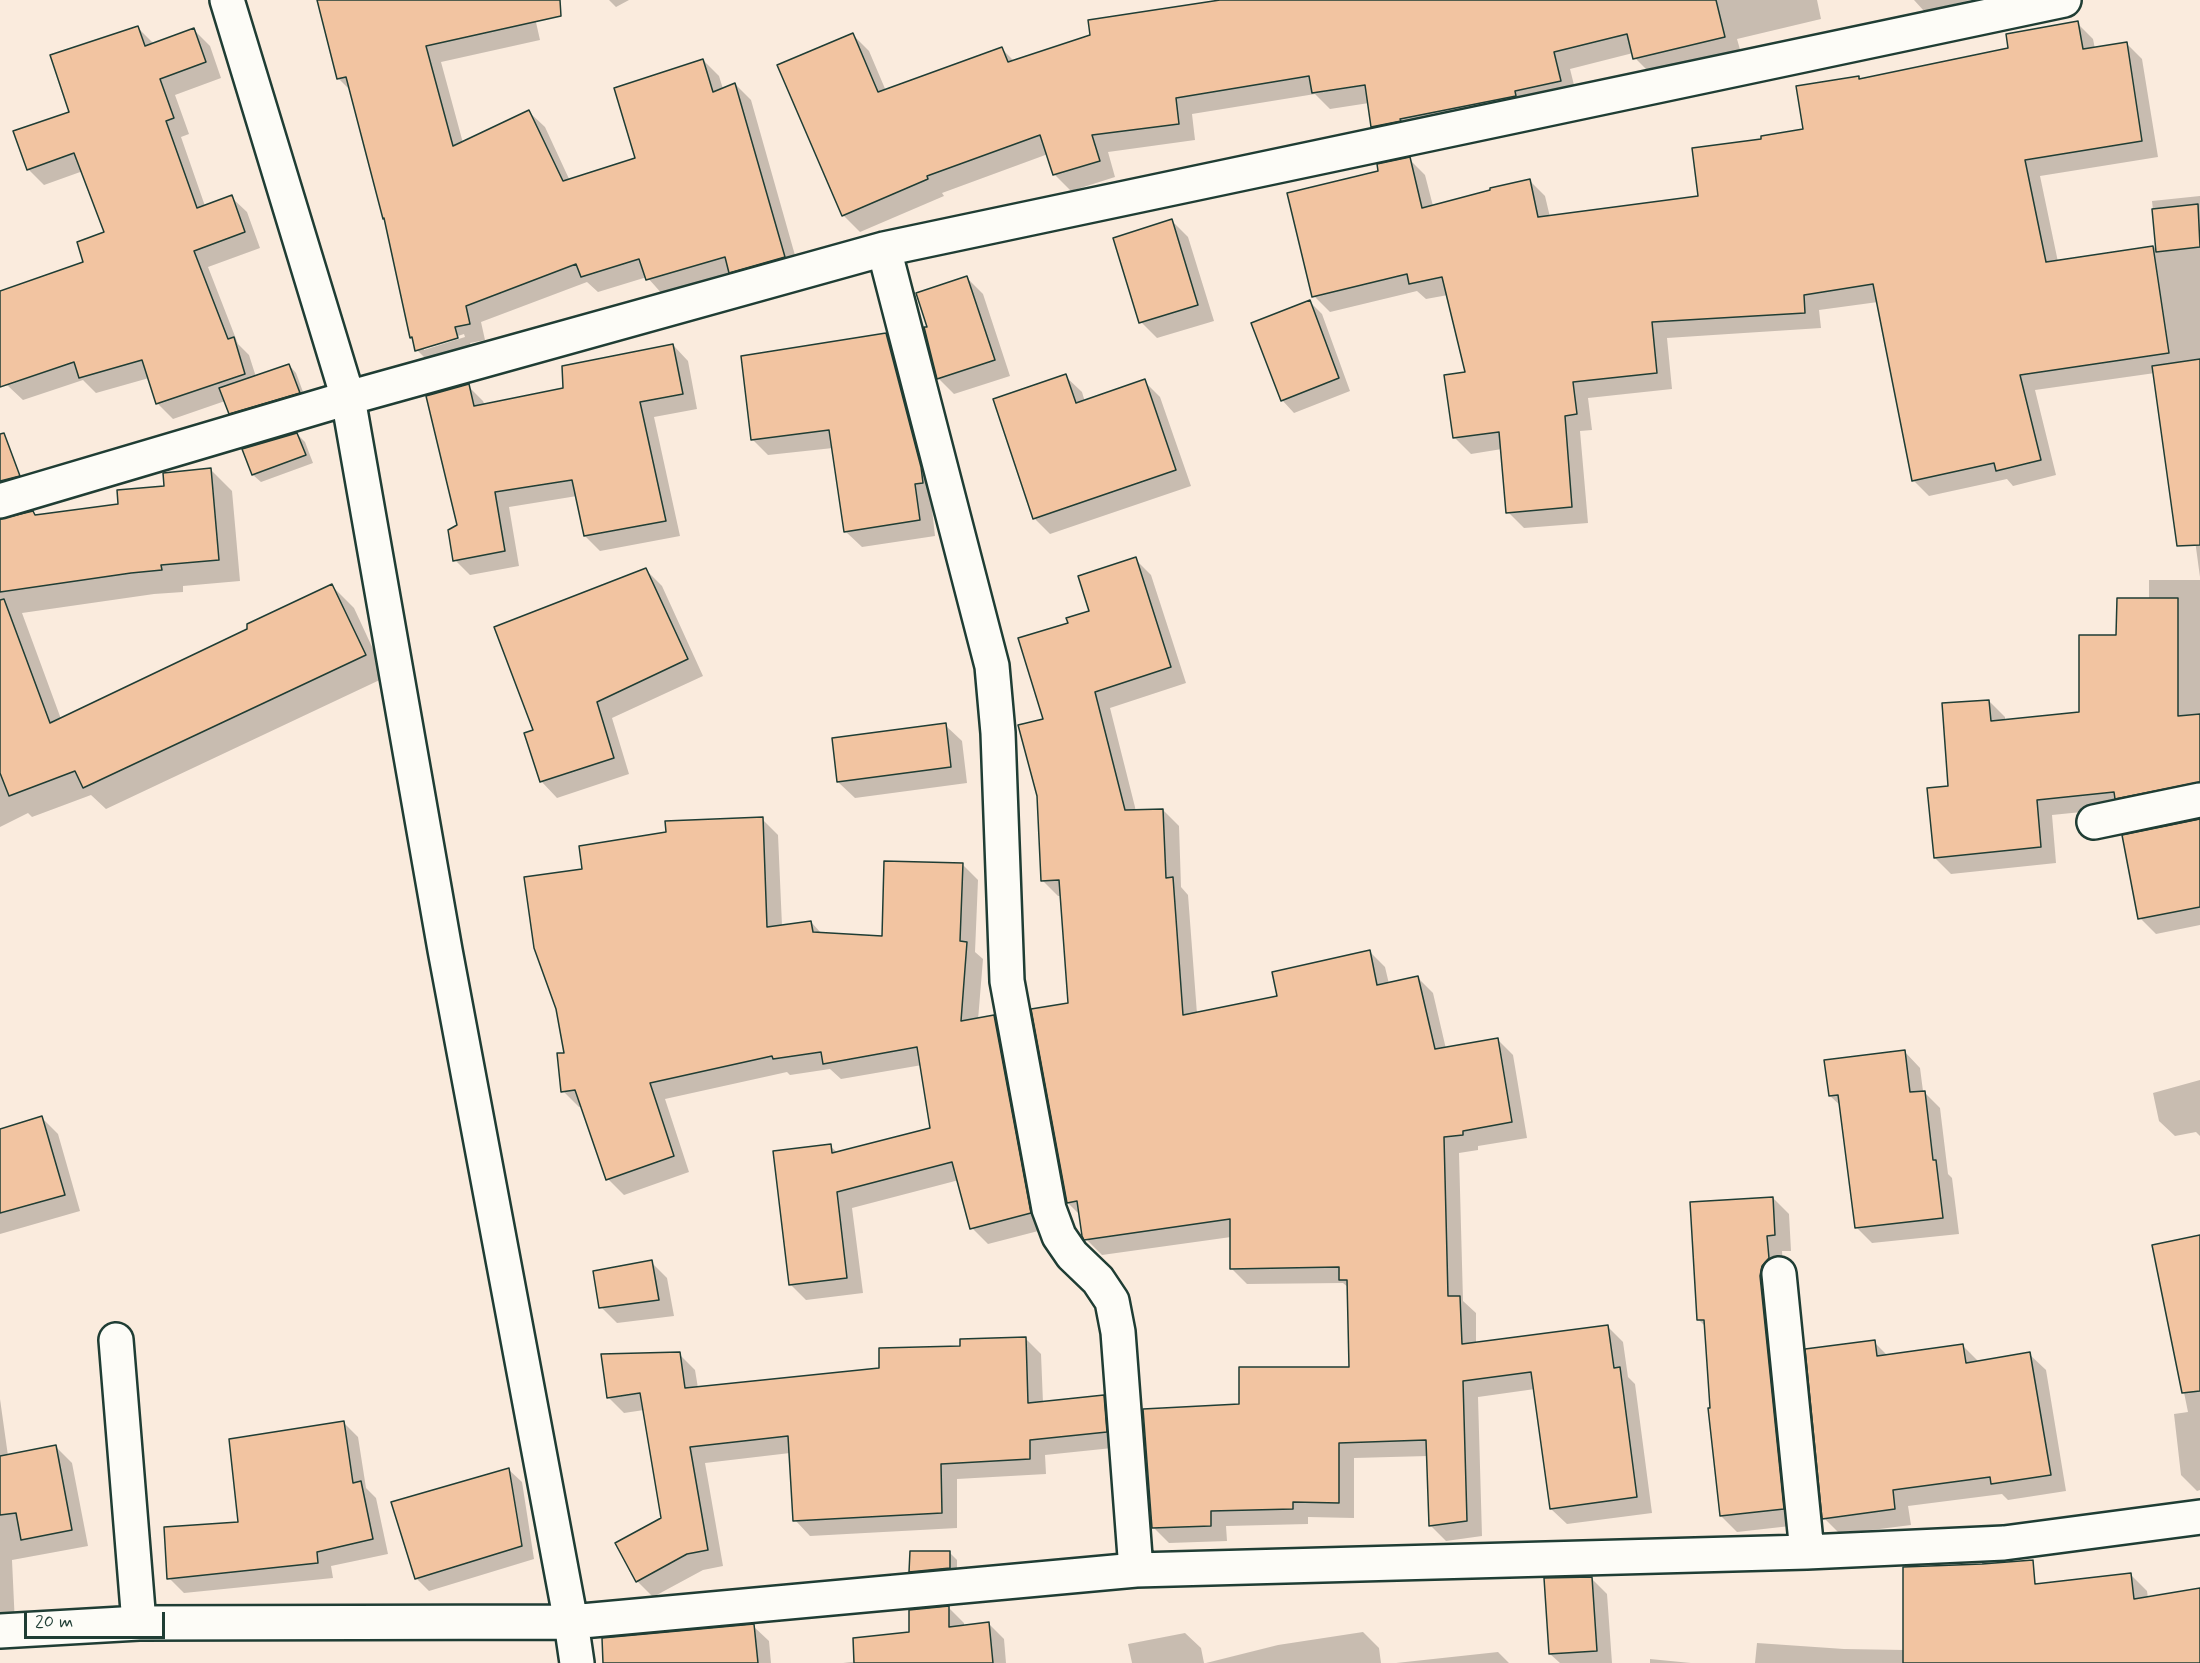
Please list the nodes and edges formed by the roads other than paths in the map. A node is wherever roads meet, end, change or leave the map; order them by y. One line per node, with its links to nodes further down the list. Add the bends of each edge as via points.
1 (227, 0): 4 (street)
2 (2064, 0): 3 (street)
3 (884, 249): 4 (street); 12 (street, via 992,666 1007,981 1048,1209 1072,1255 1098,1280 1112,1302 1118,1332)
4 (348, 398): 5 (street); 13 (street, via 447,961)
5 (0, 501)
6 (2200, 800): 7 (street)
7 (2094, 822)
8 (1779, 1274): 11 (street)
9 (117, 1340): 14 (street)
10 (2200, 1517): 11 (street, via 2004,1543)
11 (1807, 1552): 12 (street)
12 (1136, 1570): 13 (street)
13 (571, 1622): 14 (street); 16 (street)
14 (139, 1623): 15 (street)
15 (0, 1631)
16 (577, 1663)

